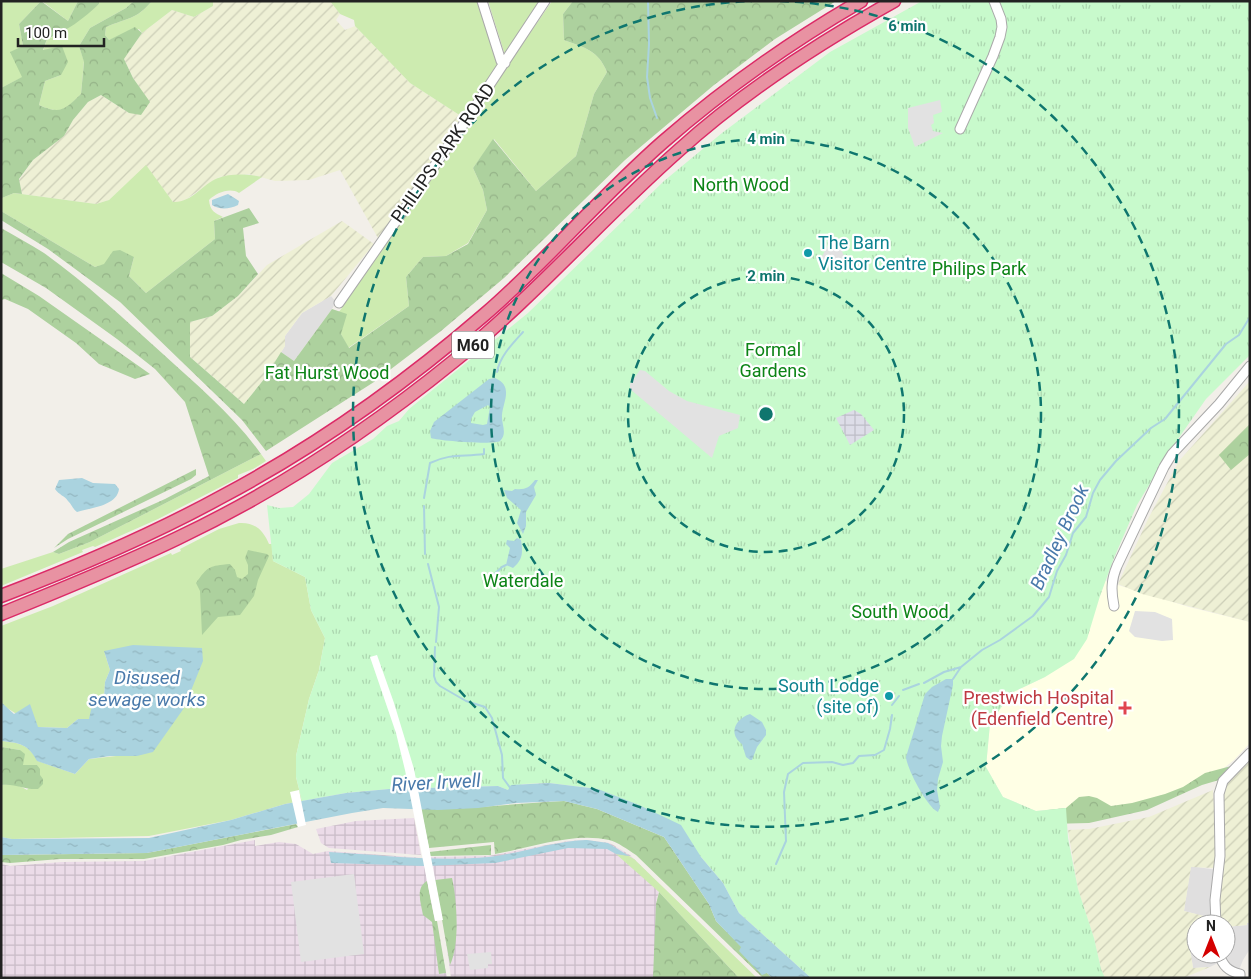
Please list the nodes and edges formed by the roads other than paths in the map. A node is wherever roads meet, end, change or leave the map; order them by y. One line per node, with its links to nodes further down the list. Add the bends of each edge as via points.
1 (482, 1): 6 (street, via 501,61)
2 (545, 1): 6 (street, PHILIPS PARK ROAD)
3 (861, 1): 10 (highway, M60, via 774,55 690,120 634,169 485,314 358,414 255,479 192,513 141,538)
4 (894, 1): 12 (highway, M60, via 808,52 703,129 616,208 486,335 353,437 280,483 194,530)
5 (994, 1): 7 (street, via 1001,19 1000,37)
6 (506, 63): 8 (street, PHILIPS PARK ROAD)
7 (960, 129)
8 (339, 303)
9 (1250, 366): 11 (street, via 1164,467 1116,566 1111,586)
10 (1, 596)
11 (1114, 606)
12 (1, 614)
13 (1250, 753): 14 (street, via 1223,781 1219,794 1220,856)
14 (1216, 914)
15 (1224, 964): 16 (street, via 1232,972 1240,974)
16 (1240, 978)

